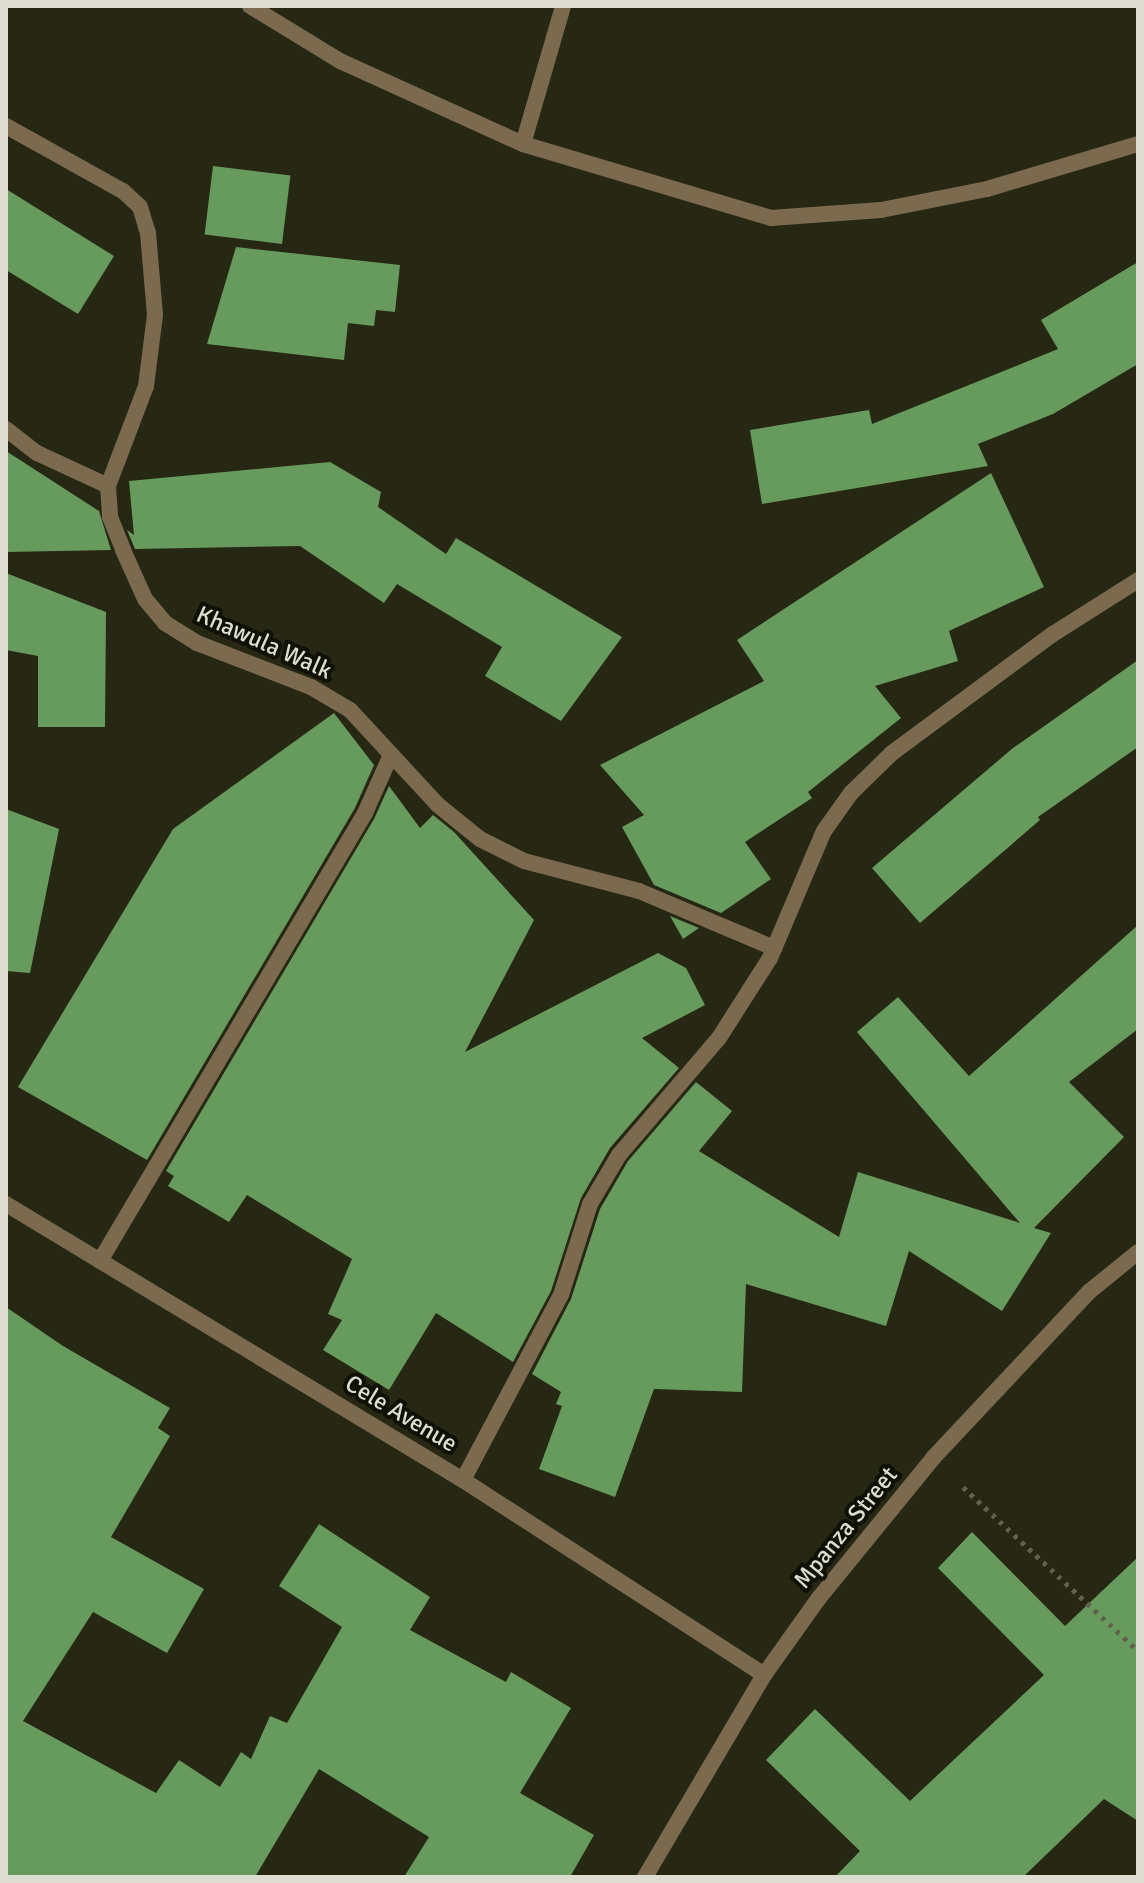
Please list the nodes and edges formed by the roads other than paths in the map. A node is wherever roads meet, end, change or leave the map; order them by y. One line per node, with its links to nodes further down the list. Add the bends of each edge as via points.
1 (250, 6): 4 (street, via 340,61)
2 (563, 6): 4 (street)
3 (6, 126): 7 (street, Khawula Walk, via 123,191 140,207 148,233 155,315 146,386)
4 (523, 144): 5 (street, via 771,218 881,210 987,189)
5 (1138, 144)
6 (6, 429): 7 (street, via 37,453)
7 (108, 486): 9 (street, Khawula Walk, via 110,517 123,550 145,599 165,623 197,643 337,702)
8 (1138, 580): 10 (street, via 1040,643 892,753 851,793 824,831)
9 (391, 755): 10 (street, Khawula Walk, via 438,805 480,839 524,861 639,891); 13 (street, via 365,813)
10 (774, 948): 14 (street, via 719,1038 619,1155 590,1204 561,1295)
11 (6, 1204): 13 (street, Cele Avenue)
12 (1138, 1252): 15 (street, Mpanza Street, via 1090,1291 933,1458)
13 (100, 1261): 14 (street, Cele Avenue)
14 (463, 1480): 15 (street, Cele Avenue)
15 (764, 1675): 16 (street, Mpanza Street)
16 (645, 1877)

